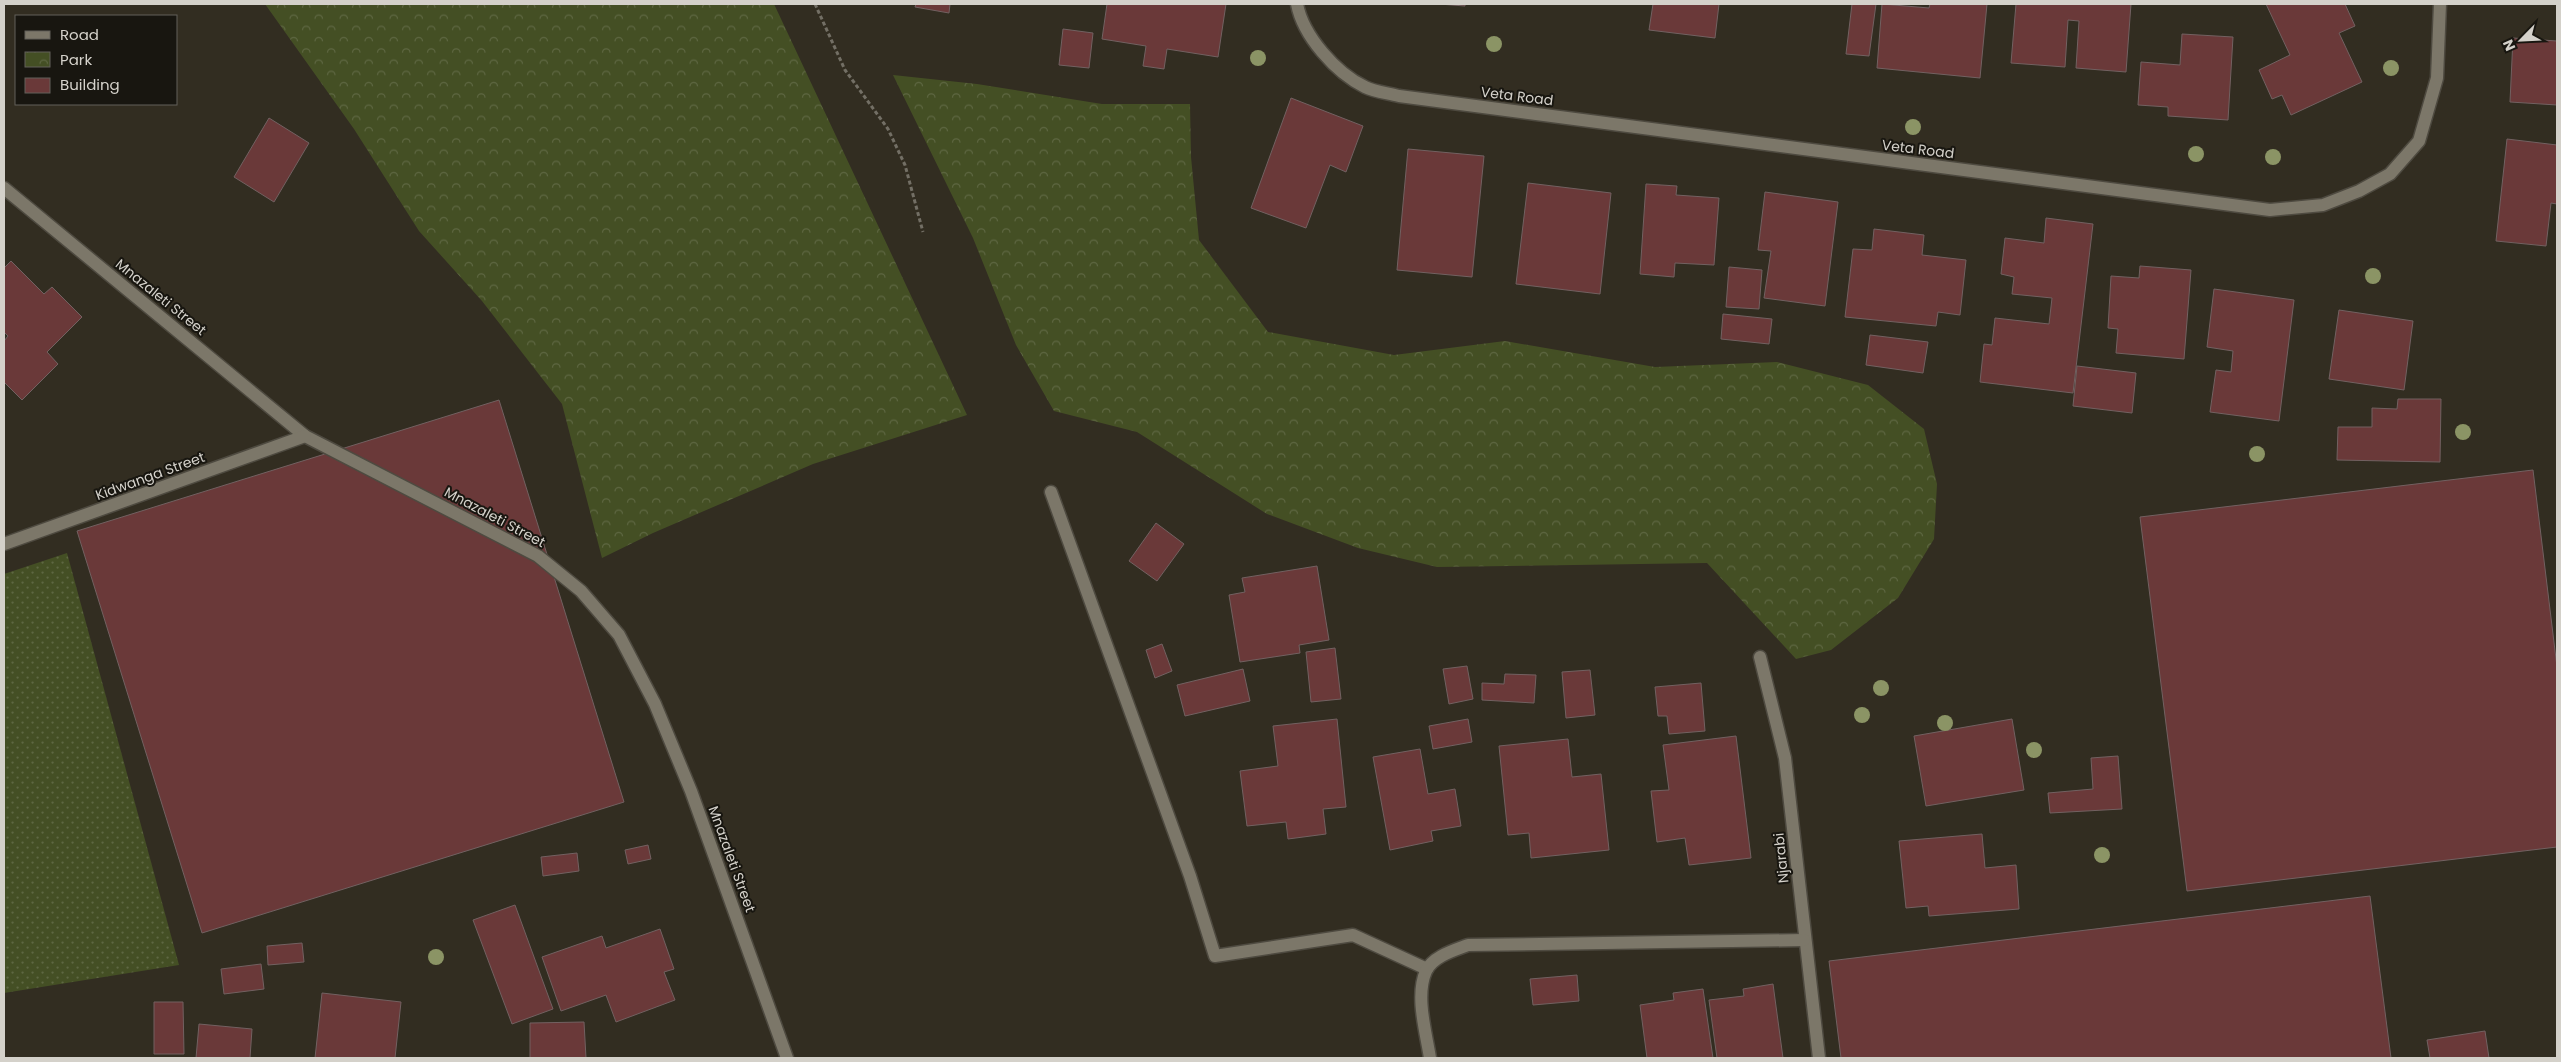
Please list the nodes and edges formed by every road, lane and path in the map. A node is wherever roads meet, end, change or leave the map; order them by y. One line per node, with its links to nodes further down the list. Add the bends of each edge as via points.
1 (815, 4): 5 (path, via 845,70 888,129 905,165)
2 (1297, 4): 3 (street, Veta Road, via 1311,36 1326,58 1366,88 1399,96 2270,210 2323,205 2359,191 2390,174 2419,141 2437,78)
3 (2440, 4)
4 (4, 188): 6 (street, Mnazaleti Street)
5 (923, 232)
6 (306, 436): 8 (street, Kidwanga Street); 12 (street, Mnazaleti Street, via 538,556 581,591 619,635 655,704 691,791)
7 (1051, 492): 11 (street, via 1190,876 1215,956 1353,935)
8 (4, 544)
9 (1760, 657): 10 (street, Njarabi, via 1786,758)
10 (1804, 940): 11 (street, via 1468,945 1444,954); 14 (street, Njarabi)
11 (1427, 969): 13 (street, via 1422,990)
12 (787, 1058)
13 (1430, 1058)
14 (1819, 1058)

